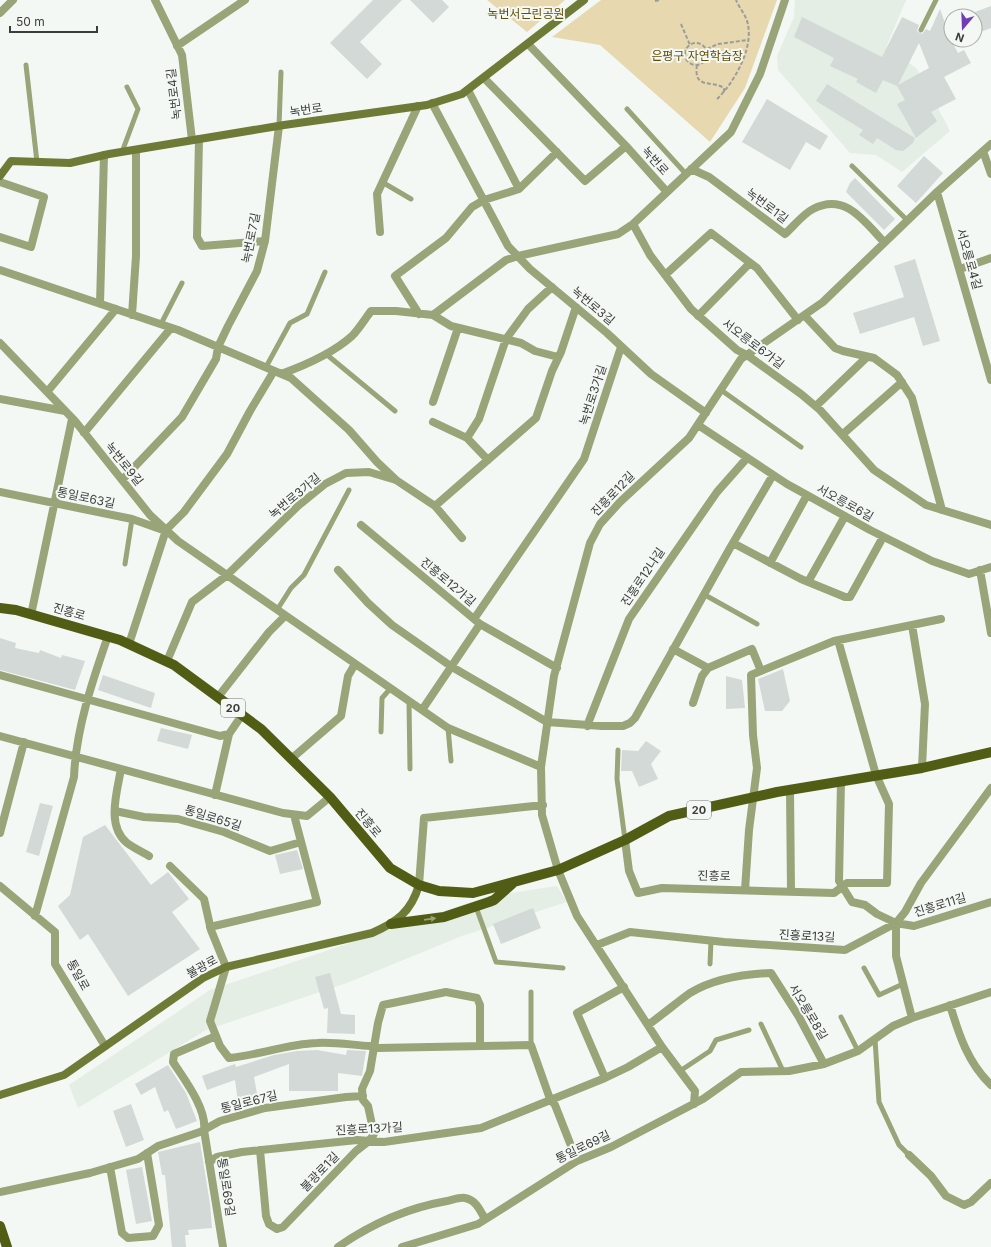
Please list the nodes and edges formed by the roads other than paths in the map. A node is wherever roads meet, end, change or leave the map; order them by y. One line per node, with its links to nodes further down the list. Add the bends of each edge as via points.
1 (13, 0): 7 (street)
2 (155, 0): 10 (street, 녹번로4길)
3 (245, 0): 10 (street)
4 (584, 0): 9 (street, 녹번로)
5 (785, 0): 30 (street, via 760,74 731,132)
6 (936, 0): 8 (lane)
7 (0, 13)
8 (921, 30)
9 (528, 44): 13 (street, 녹번로); 22 (street, 녹번로)
10 (178, 46): 20 (street, 녹번로4길, via 182,55)
11 (26, 65): 28 (lane)
12 (281, 72): 19 (lane)
13 (484, 78): 15 (street, 녹번로); 26 (street, 녹번로)
14 (127, 87): 25 (lane, via 138,109)
15 (468, 90): 16 (street, 녹번로); 35 (street)
16 (432, 103): 17 (street, 녹번로); 39 (street, 녹번로3길)
17 (418, 106): 19 (street, 녹번로); 34 (street)
18 (627, 109): 30 (lane)
19 (279, 126): 20 (street, 녹번로); 44 (street, 녹번로7길)
20 (195, 140): 23 (street, 녹번로); 44 (street, via 197,237 202,246)
21 (991, 144): 24 (street)
22 (626, 146): 26 (street, 녹번로, via 585,181); 36 (street, 녹번로)
23 (136, 150): 25 (street, 녹번로); 59 (street, via 136,256)
24 (983, 151): 32 (street); 37 (street)
25 (122, 152): 27 (street, 녹번로)
26 (557, 152): 35 (street)
27 (104, 155): 28 (street, 녹번로, via 70,163); 55 (street)
28 (37, 162): 31 (street, 녹번로, via 11,161)
29 (852, 166): 40 (lane)
30 (689, 171): 36 (street); 45 (street, 녹번로1길, via 709,177 785,234 812,209 832,204 843,205 852,210)
31 (1, 172)
32 (991, 174)
33 (0, 182): 43 (street, via 44,197 31,246)
34 (382, 182): 38 (lane); 42 (street, via 377,194)
35 (519, 190): 39 (street)
36 (667, 192): 41 (street)
37 (937, 192): 40 (street); 49 (street, 서오릉로4길)
38 (410, 198)
39 (484, 200): 46 (street, 녹번로3길, via 508,246); 58 (street, via 472,207 446,238 395,276)
40 (907, 220): 45 (street)
41 (633, 224): 46 (street, via 618,234); 52 (street, 서오릉로6가길, via 650,255)
42 (380, 232)
43 (0, 237)
44 (265, 241): 68 (street, 녹번로7길, via 257,272)
45 (884, 242): 62 (street, via 823,302)
46 (518, 256): 54 (street, 녹번로3길); 60 (street, via 506,260)
47 (991, 258): 49 (street)
48 (750, 263): 52 (street, via 711,233); 61 (street); 62 (street)
49 (960, 269): 75 (street, 서오릉로4길)
50 (0, 270): 55 (street)
51 (325, 272): 74 (lane, via 307,314 290,323)
52 (665, 275): 61 (street, 서오릉로6가길)
53 (182, 283): 63 (lane)
54 (552, 287): 56 (street, 녹번로3길); 66 (street, via 528,309)
55 (100, 304): 57 (street)
56 (576, 307): 69 (street, 녹번로3길); 72 (street)
57 (116, 309): 59 (street); 80 (street)
58 (420, 314): 60 (street); 70 (street, via 371,311 353,335)
59 (132, 315): 63 (street)
60 (433, 315): 65 (street)
61 (698, 316): 71 (street, 서오릉로6가길, via 737,350)
62 (802, 318): 71 (street); 73 (street, via 835,348)
63 (161, 324): 64 (street)
64 (171, 328): 68 (street); 90 (street)
65 (458, 328): 66 (street); 82 (street)
66 (506, 339): 72 (street); 92 (street, via 479,419)
67 (0, 343): 80 (street, 녹번로9길)
68 (218, 347): 74 (street); 97 (street, 녹번로7길, via 216,359 182,417)
69 (622, 347): 86 (street, 녹번로3길, via 651,374); 127 (street, 녹번로3가길, via 584,459 507,571)
70 (326, 354): 76 (street); 85 (lane)
71 (747, 355): 79 (street, via 741,359); 83 (street, 서오릉로6가길)
72 (558, 357): 95 (street, via 536,418)
73 (867, 357): 78 (street, via 874,358 897,375); 83 (street)
74 (266, 367): 76 (street)
75 (989, 368): 77 (street, 서오릉로4길)
76 (278, 372): 98 (street, via 291,378 349,430); 109 (street, via 227,454 184,512)
77 (991, 380)
78 (902, 382): 91 (street); 104 (street, via 912,398)
79 (721, 390): 86 (street); 93 (lane)
80 (47, 392): 84 (street, 녹번로9길)
81 (0, 399): 84 (street)
82 (433, 402)
83 (816, 406): 91 (street, 서오릉로6가길)
84 (65, 411): 87 (street, 녹번로9길)
85 (395, 411)
86 (706, 413): 89 (street)
87 (72, 419): 90 (street, 녹번로9길); 102 (street)
88 (432, 422): 92 (street)
89 (698, 425): 94 (street, 서오릉로6길); 138 (street, 진흥로12길, via 689,438 600,524 590,543)
90 (84, 433): 97 (street, 녹번로9길)
91 (842, 434): 104 (street, 서오릉로6가길, via 874,470 926,505)
92 (467, 438): 95 (street)
93 (801, 447)
94 (747, 458): 96 (street, 서오릉로6길); 150 (street, 진흥로12나길, via 717,492 629,619)
95 (488, 460): 103 (street)
96 (773, 475): 101 (street, 서오릉로6길); 112 (street)
97 (122, 480): 109 (street, 녹번로9길)
98 (396, 480): 103 (street, 녹번로3가길); 118 (street, 녹번로3가길, via 369,472 346,473 325,484 298,506)
99 (350, 490): 122 (lane, via 304,575 291,588)
100 (0, 492): 102 (street, 통일로63길)
101 (807, 495): 105 (street, 서오릉로6길); 113 (street)
102 (55, 504): 106 (street, 통일로63길); 123 (street)
103 (435, 506): 111 (street, 녹번로3가길)
104 (942, 510): 108 (street, 서오릉로6가길)
105 (845, 516): 110 (street, 서오릉로6길); 119 (street)
106 (132, 519): 109 (street, 통일로63길); 114 (lane)
107 (361, 525): 127 (street, 진흥로12가길)
108 (991, 525)
109 (166, 530): 118 (street); 133 (street)
110 (883, 537): 117 (street, 서오릉로6길, via 932,562 969,574); 119 (street, via 850,597)
111 (462, 538)
112 (733, 544): 113 (street); 120 (street)
113 (770, 563): 119 (street)
114 (125, 564)
115 (991, 567): 117 (street, 서오릉로6길)
116 (338, 570): 137 (street, via 392,625)
117 (980, 570): 125 (street)
118 (226, 576): 122 (street); 135 (street, 녹번로3가길, via 192,602)
119 (808, 582)
120 (705, 595): 128 (lane); 134 (street)
121 (0, 608): 123 (main road, 진흥로 / 20)
122 (277, 610): 124 (street)
123 (31, 615): 131 (main road, 진흥로 / 20)
124 (285, 616): 136 (street); 143 (street, via 269,632)
125 (990, 616): 130 (street)
126 (941, 619): 129 (street)
127 (477, 622): 137 (street); 138 (street)
128 (757, 624)
129 (912, 625): 132 (street); 162 (street, via 925,704)
130 (991, 633)
131 (108, 636): 133 (main road, 진흥로 / 20); 144 (street)
132 (838, 640): 140 (street); 165 (street, 진흥로)
133 (129, 644): 135 (main road, 진흥로 / 20)
134 (673, 649): 139 (street); 150 (street, via 630,723 623,726)
135 (167, 661): 143 (main road, 진흥로 / 20)
136 (355, 664): 142 (street); 159 (street, via 348,676 341,716)
137 (452, 667): 147 (street); 149 (street)
138 (556, 668): 149 (street, 진흥로12길)
139 (708, 668): 140 (street, via 752,649); 146 (street, via 702,676)
140 (761, 670): 171 (street, via 751,675 757,768)
141 (0, 676): 144 (street)
142 (390, 689): 145 (street); 152 (lane, via 382,698)
143 (218, 697): 148 (main road, 진흥로 / 20)
144 (87, 699): 153 (street, via 220,736); 158 (street)
145 (409, 702): 147 (street); 164 (lane)
146 (693, 703)
147 (422, 710): 151 (street)
148 (242, 715): 153 (street); 159 (main road, 진흥로 / 20, via 261,729)
149 (547, 722): 150 (street); 161 (street, 진흥로12길)
150 (587, 726)
151 (448, 728): 160 (lane); 161 (street)
152 (381, 732)
153 (229, 734): 169 (street)
154 (0, 736): 155 (street, 통일로65길)
155 (24, 742): 158 (street, 통일로65길); 175 (street)
156 (618, 750): 176 (lane, via 617,779)
157 (991, 752): 162 (main road, 진흥로 / 20)
158 (75, 756): 163 (street, 통일로65길); 189 (street, via 74,777)
159 (291, 759): 170 (main road, 진흥로 / 20)
160 (451, 761)
161 (541, 767): 172 (street, 진흥로12길)
162 (922, 768): 165 (main road, 진흥로 / 20)
163 (122, 769): 169 (street, 통일로65길); 173 (street)
164 (410, 769)
165 (876, 775): 166 (main road, 진흥로 / 20); 184 (street, 진흥로, via 888,804 887,883 847,883)
166 (841, 781): 168 (main road, 진흥로 / 20); 184 (street, via 839,881)
167 (991, 788): 190 (street, via 921,883)
168 (790, 790): 171 (main road, 진흥로 / 20); 186 (street)
169 (215, 795): 174 (street, 통일로65길)
170 (330, 797): 174 (street, 통일로65길, via 307,816); 182 (main road, 진흥로 / 20, via 390,868)
171 (754, 798): 176 (main road, 진흥로 / 20, via 669,816); 185 (street)
172 (543, 805): 180 (street, 진흥로12길, via 542,815); 182 (street, via 424,818)
173 (115, 811): 177 (street, 통일로65길, via 144,817 178,819 224,832 270,851); 178 (street, via 117,830 126,842)
174 (294, 815): 177 (street)
175 (0, 833)
176 (625, 840): 180 (main road, 진흥로 / 20); 185 (street, 진흥로, via 629,871 638,893 662,888)
177 (301, 842): 192 (street, via 317,902)
178 (149, 856)
179 (170, 866): 192 (street, via 204,899)
180 (558, 870): 181 (main road, 진흥로 / 20); 194 (street, via 577,916)
181 (513, 883): 182 (main road, 진흥로 / 20, via 473,893 439,891); 188 (main road, via 494,900)
182 (419, 885): 191 (street, 불광로, via 408,909)
183 (0, 886): 189 (street, 통일로)
184 (842, 887): 186 (street, 진흥로, via 834,893); 190 (street, via 852,902 865,905)
185 (745, 890): 186 (street, 진흥로)
186 (791, 890)
187 (991, 902): 190 (street, 진흥로11길, via 914,926)
188 (476, 907): 191 (main road, one-way to 188, via 444,917); 197 (lane, via 496,962)
189 (35, 916): 213 (street, 통일로, via 55,932 56,964)
190 (896, 923): 193 (street, 진흥로13길, via 845,950); 199 (street, via 896,956)
191 (391, 924): 196 (street, 불광로, via 372,933)
192 (210, 927): 196 (street)
193 (711, 941): 194 (street, 진흥로13길, via 630,932); 195 (lane)
194 (597, 945): 200 (street)
195 (710, 964)
196 (226, 967): 209 (street, via 210,1021); 213 (street, 불광로, via 203,978)
197 (563, 968)
198 (864, 968): 199 (lane, via 879,994)
199 (903, 984): 205 (street)
200 (624, 987): 207 (street); 220 (street, via 577,1013)
201 (531, 992): 212 (lane)
202 (991, 992): 203 (street)
203 (950, 1005): 205 (street); 221 (street, via 960,1038 979,1073)
204 (841, 1018): 216 (lane, 서오릉로8길)
205 (912, 1018): 210 (street, via 893,1026)
206 (761, 1024): 219 (lane)
207 (648, 1025): 215 (street); 217 (street, 서오릉로8길, via 690,993 713,983 743,974 771,973 799,1017)
208 (749, 1030): 218 (lane, via 716,1040 710,1051)
209 (216, 1036): 214 (street, via 229,1058 317,1043); 226 (street, via 174,1054 173,1062 193,1094 205,1122)
210 (875, 1040): 216 (street); 230 (lane, via 879,1102 899,1145)
211 (480, 1045): 212 (street); 214 (street); 214 (street, via 480,1005 477,998 446,992 383,1005)
212 (531, 1045): 224 (street)
213 (106, 1046): 222 (street, 불광로, via 64,1075)
214 (374, 1047): 223 (street, via 370,1071 362,1089)
215 (662, 1048): 218 (street); 220 (street, 진흥로13가길)
216 (858, 1051): 217 (street)
217 (824, 1064): 219 (street)
218 (680, 1071): 225 (street, via 695,1091)
219 (782, 1071): 225 (street, via 741,1072)
220 (605, 1078): 224 (street, 진흥로13가길)
221 (991, 1085)
222 (0, 1095)
223 (363, 1096): 226 (street, 통일로67길, via 265,1108 220,1121); 227 (street, via 368,1106 374,1134)
224 (550, 1100): 227 (street, 진흥로13가길, via 481,1128 384,1142); 231 (street, via 555,1105)
225 (694, 1104): 231 (street, 통일로69길, via 611,1147)
226 (204, 1130): 229 (street, 통일로67길, via 158,1146); 232 (street, 통일로69길)
227 (369, 1141): 228 (street, 진흥로13가길); 228 (street, 불광로1길, via 356,1151 283,1227 277,1229 269,1224 266,1216)
228 (260, 1150): 232 (street, 진흥로13가길, via 217,1156)
229 (147, 1153): 233 (street, 통일로67길, via 138,1159); 233 (street, via 158,1225 153,1236 128,1238 122,1233)
230 (910, 1155): 234 (street, via 946,1196 964,1205 971,1202)
231 (577, 1161): 236 (street, 통일로69길)
232 (209, 1162): 239 (street, 통일로69길)
233 (110, 1167): 235 (street, 통일로67길)
234 (991, 1183)
235 (0, 1192)
236 (485, 1219): 240 (street, via 476,1203 464,1198 433,1203 390,1216); 241 (street, 통일로69길, via 478,1224)
237 (0, 1226): 238 (main road)
238 (7, 1247)
239 (223, 1247)
240 (338, 1247)
241 (402, 1247)

